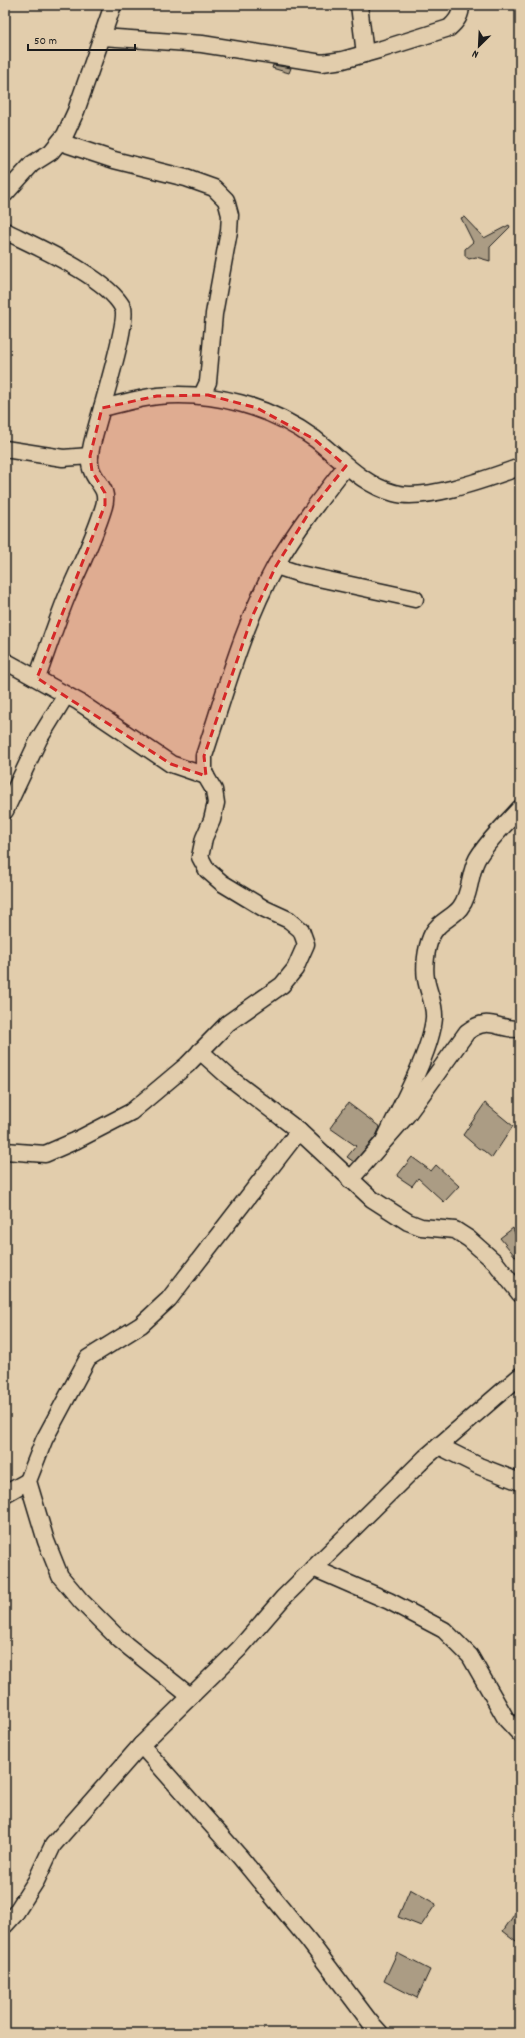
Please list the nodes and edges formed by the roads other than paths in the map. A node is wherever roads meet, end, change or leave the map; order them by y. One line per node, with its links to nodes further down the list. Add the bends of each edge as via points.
1 (113, 5): 4 (street)
2 (360, 5): 5 (street)
3 (461, 5): 5 (street, via 461,12 449,28)
4 (102, 37): 5 (street, via 202,44 322,63); 6 (street, via 76,111)
5 (365, 54)
6 (60, 142): 7 (street, via 51,152 32,164); 9 (street, via 114,160 186,178 214,188 226,200 230,215 229,231 214,314 208,382)
7 (5, 194)
8 (5, 231): 10 (street, via 95,280 118,299 124,311 123,322)
9 (202, 395): 10 (street, via 157,396); 13 (street, via 257,408 286,421 314,439)
10 (102, 408): 12 (street)
11 (5, 449): 12 (street, via 63,458)
12 (90, 456): 18 (street, via 92,471 105,493 105,505)
13 (346, 466): 14 (street, via 369,484 395,494 426,494); 15 (street, via 310,511)
14 (520, 467)
15 (276, 566): 16 (street, via 300,574); 20 (street, via 252,617 204,756)
16 (415, 599)
17 (5, 661): 18 (street)
18 (37, 678): 19 (street)
19 (66, 695): 20 (street, via 171,764); 22 (street, via 40,739)
20 (206, 776): 24 (street, via 214,790 216,803 200,857 207,870 222,883 295,925 301,930 306,944 295,969 282,985 228,1023)
21 (520, 808): 26 (street, via 478,858 470,874 465,900 460,909 437,926 431,937 427,951 426,979 432,998 434,1018 419,1065)
22 (5, 811)
23 (520, 1029): 26 (street, via 488,1023 477,1024 467,1032 433,1080)
24 (200, 1051): 25 (street, via 230,1078); 27 (street, via 131,1112 75,1141 45,1154)
25 (299, 1131): 28 (street); 32 (street, via 169,1299 141,1325 88,1358 44,1440)
26 (385, 1139): 28 (street)
27 (5, 1151)
28 (350, 1180): 29 (street, via 372,1199 408,1222 421,1227 455,1230 495,1262)
29 (520, 1294)
30 (520, 1376): 31 (street)
31 (439, 1446): 33 (street, via 478,1466); 35 (street)
32 (28, 1481): 34 (street); 36 (street, via 60,1576 120,1640)
33 (520, 1482)
34 (5, 1494)
35 (313, 1568): 36 (street, via 238,1649); 37 (street, via 389,1601 444,1630 470,1656 506,1719)
36 (190, 1696): 38 (street)
37 (520, 1734)
38 (141, 1745): 39 (street, via 53,1845 36,1881); 40 (street, via 309,1940)
39 (5, 1925)
40 (380, 2033)

